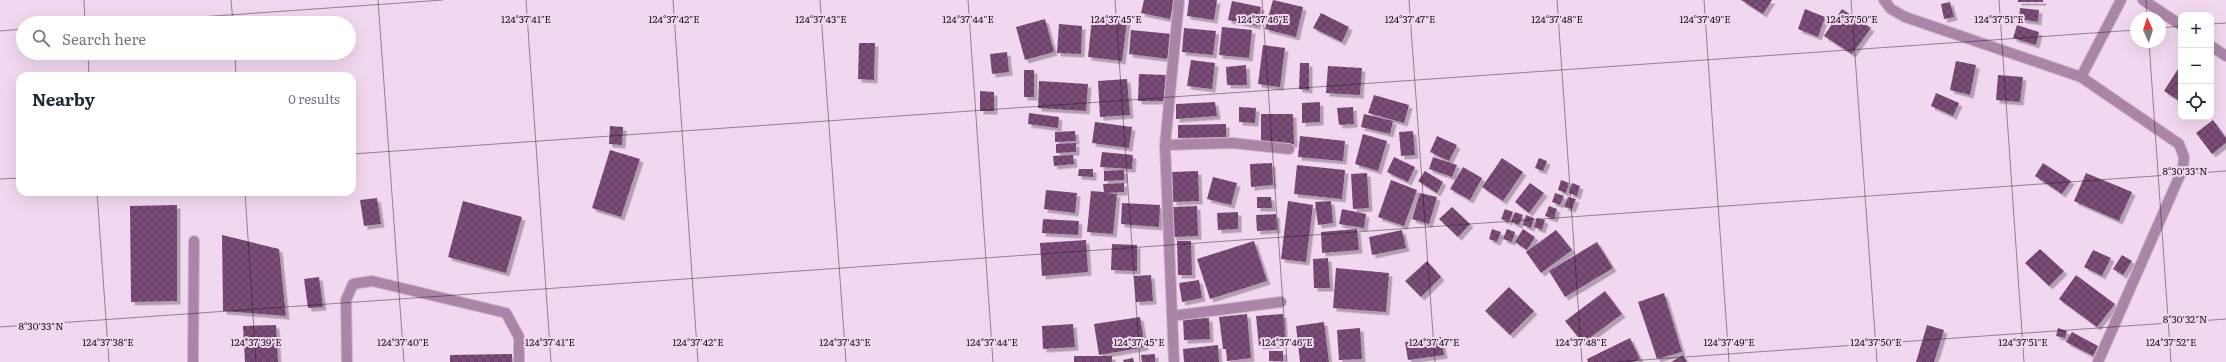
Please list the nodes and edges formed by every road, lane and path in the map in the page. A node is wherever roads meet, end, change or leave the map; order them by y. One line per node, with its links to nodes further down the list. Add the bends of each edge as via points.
1 (1180, 0): 9 (street)
2 (1884, 0): 8 (street, via 1891,9 1905,17)
3 (2121, 0): 8 (street)
4 (2143, 0): 5 (street)
5 (2178, 23)
6 (2214, 48): 7 (street)
7 (2226, 56)
8 (2081, 77): 18 (street, via 2179,144 2184,157 2183,168)
9 (1165, 145): 10 (street, via 1239,143); 13 (street)
10 (1289, 149)
11 (194, 241): 14 (street)
12 (1281, 302): 13 (street)
13 (1172, 316): 17 (street)
14 (193, 362)
15 (347, 362): 16 (street, via 346,300 353,284 372,281 506,313 519,337)
16 (519, 362)
17 (1174, 362)
18 (2098, 362)

